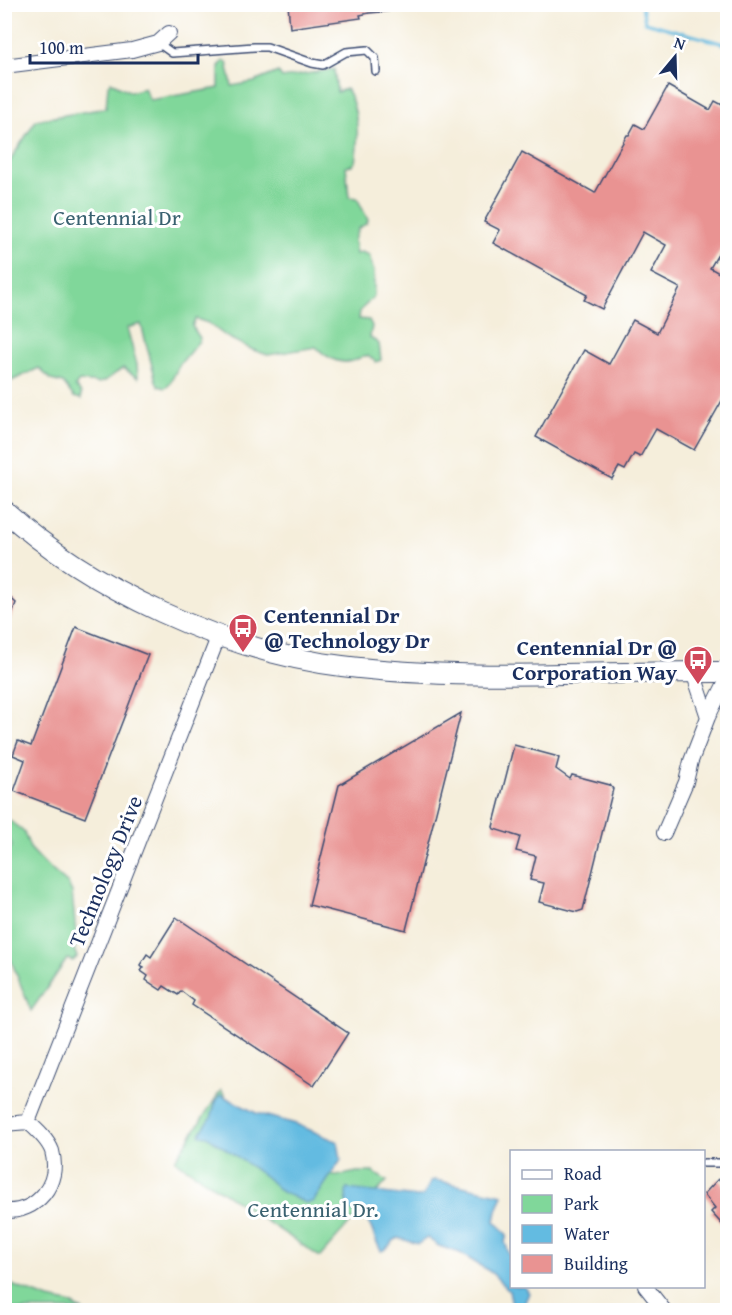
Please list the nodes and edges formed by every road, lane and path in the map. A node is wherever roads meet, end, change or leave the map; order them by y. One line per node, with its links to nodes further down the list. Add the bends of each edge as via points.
1 (170, 33): 2 (street)
2 (158, 43): 3 (street, via 106,54); 4 (lane, via 172,53 267,47 323,65 346,52 367,50 375,58)
3 (4, 66)
4 (376, 72)
5 (4, 510): 6 (street, via 119,591)
6 (219, 635): 7 (street, via 305,659 388,671); 11 (street, Technology Drive)
7 (693, 672): 8 (street); 9 (street)
8 (728, 674): 9 (street)
9 (708, 717): 10 (street)
10 (664, 833)
11 (28, 1122): 12 (street); 15 (street, via 52,1150 54,1170 38,1203 16,1211)
12 (4, 1124)
13 (705, 1163): 14 (lane)
14 (728, 1163)
15 (4, 1210)
16 (646, 1288): 17 (street)
17 (655, 1307)

